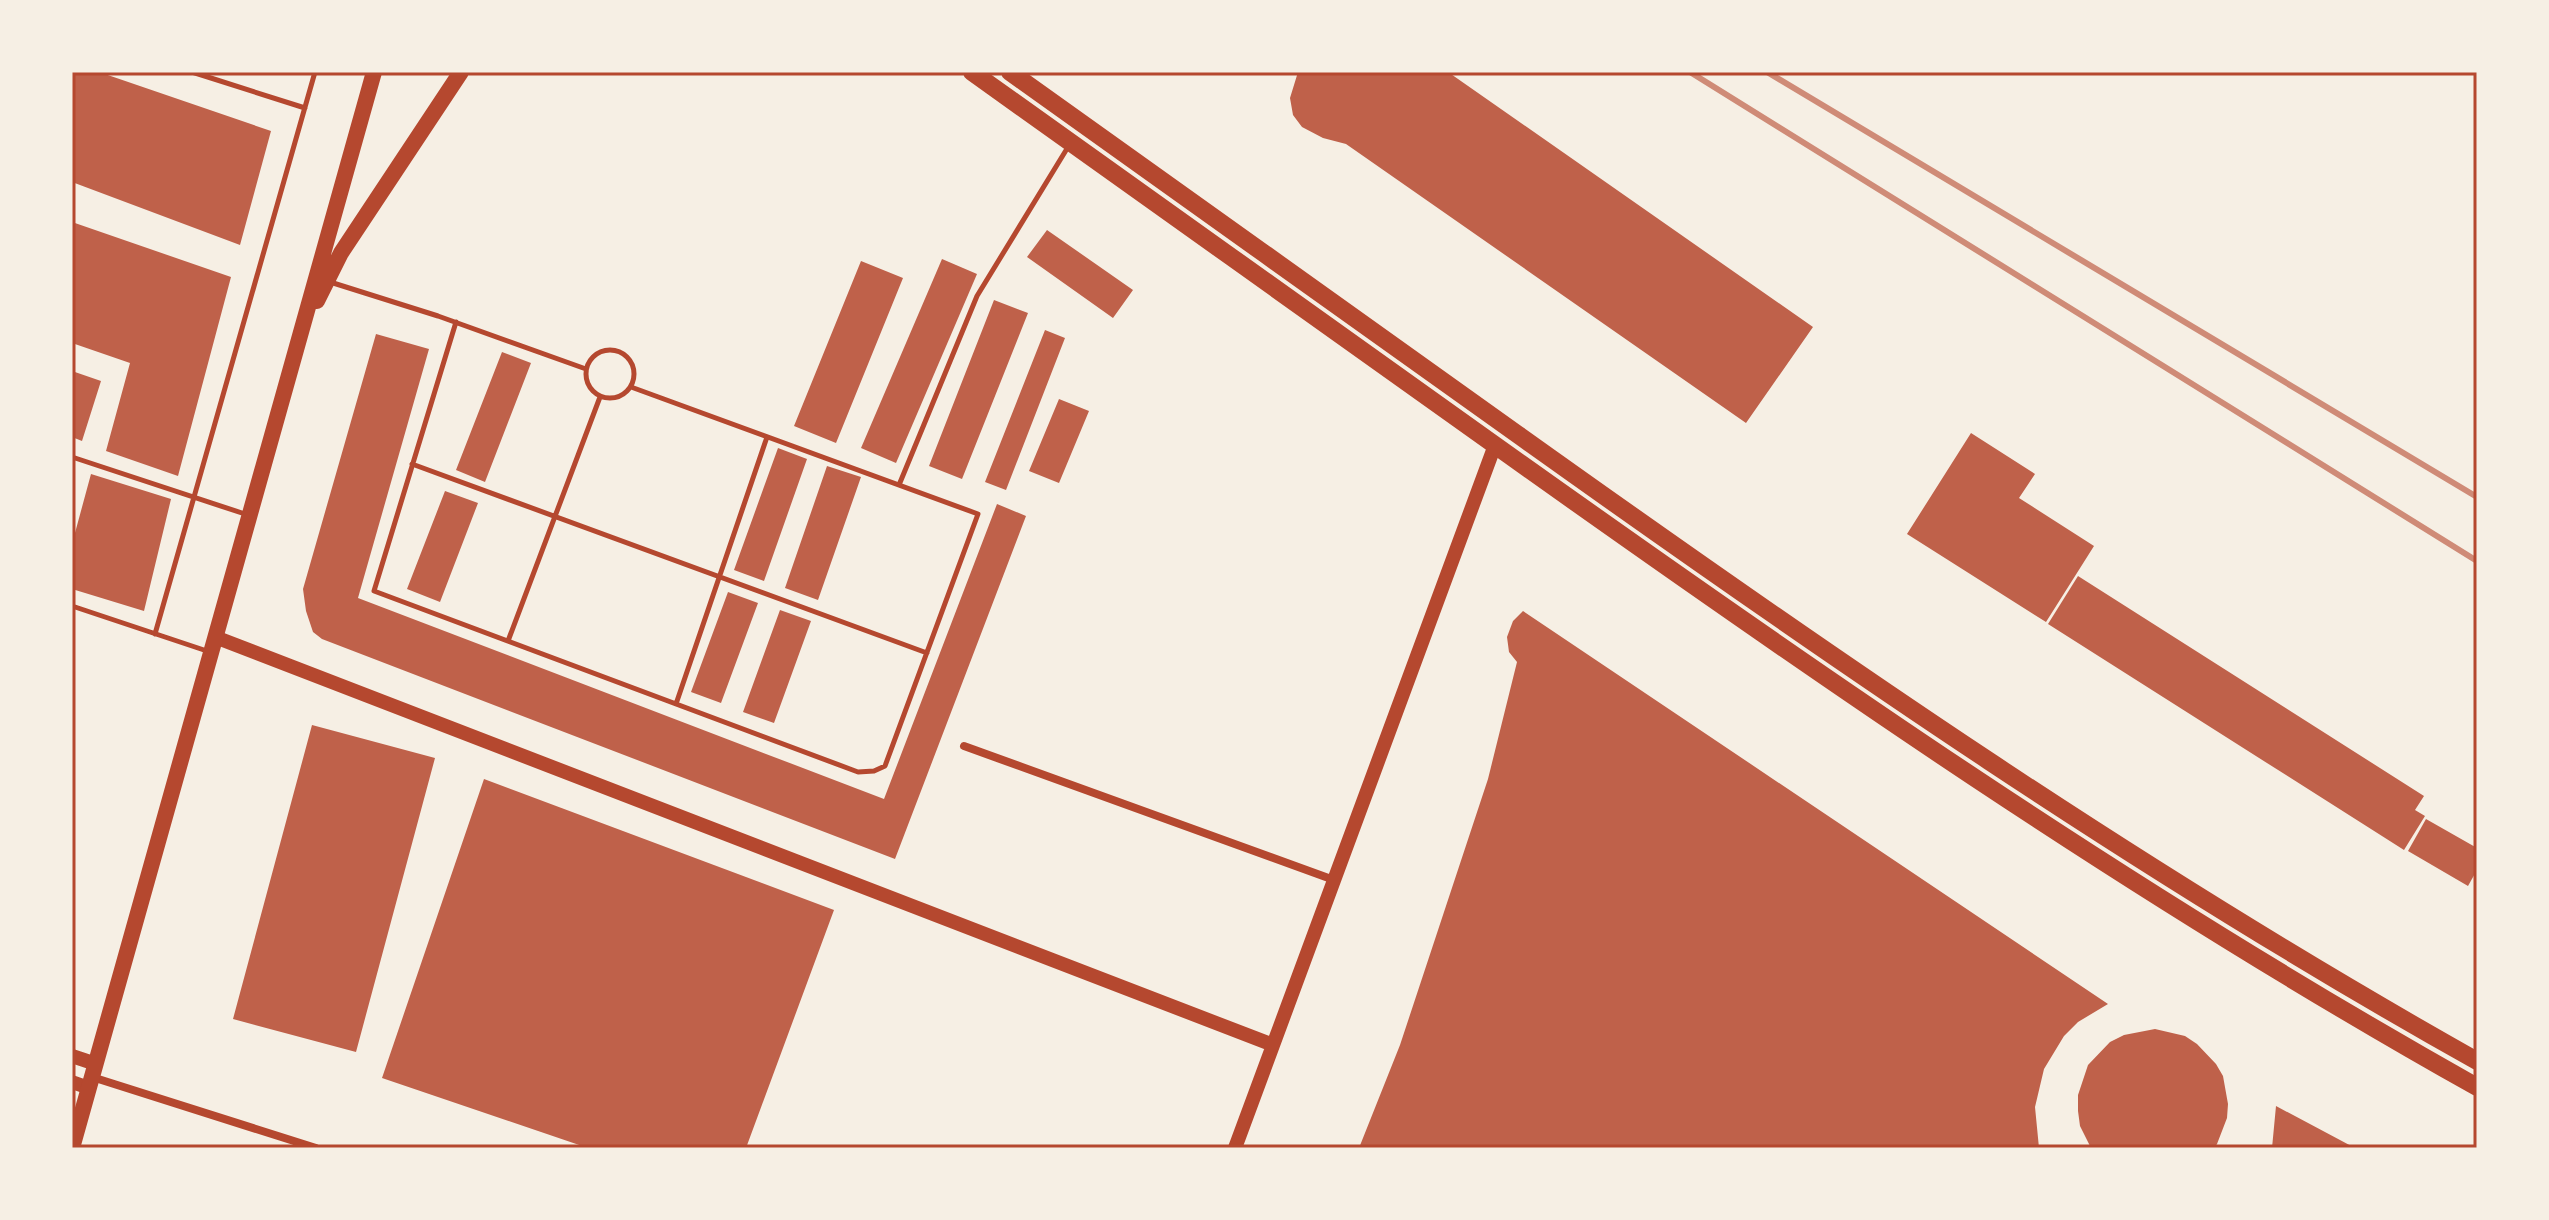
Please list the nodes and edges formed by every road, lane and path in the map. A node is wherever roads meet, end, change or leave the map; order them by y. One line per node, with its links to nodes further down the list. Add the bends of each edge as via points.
1 (192, 72): 7 (lane)
2 (315, 72): 7 (lane)
3 (374, 72): 11 (main road)
4 (461, 72): 9 (main road)
5 (972, 72): 8 (highway)
6 (1010, 72): 34 (highway, via 1912,710 2186,890)
7 (305, 108): 20 (lane)
8 (1071, 142): 16 (highway); 19 (lane, via 977,296)
9 (327, 281): 10 (lane); 11 (main road)
10 (456, 322): 12 (lane); 18 (lane)
11 (300, 336): 21 (main road)
12 (586, 369): 13 (lane, via 598,353 622,353 633,366); 14 (lane, via 590,389)
13 (631, 387): 14 (lane, via 621,397); 15 (lane)
14 (600, 397): 22 (lane)
15 (767, 437): 19 (lane); 23 (lane)
16 (1495, 445): 31 (street); 37 (highway, via 1899,729 2090,855)
17 (72, 457): 20 (lane)
18 (412, 464): 22 (lane); 26 (lane, via 374,591)
19 (899, 485): 28 (lane, via 978,514)
20 (194, 497): 21 (lane); 25 (lane)
21 (249, 515): 27 (main road)
22 (555, 516): 23 (lane); 26 (lane)
23 (719, 577): 28 (lane); 29 (lane)
24 (72, 606): 25 (lane)
25 (155, 634): 27 (lane)
26 (508, 641): 29 (lane)
27 (213, 645): 32 (street); 35 (main road)
28 (927, 653): 29 (lane, via 885,766 874,771 858,772)
29 (676, 704)
30 (964, 746): 31 (street)
31 (1334, 880): 32 (street)
32 (1273, 1045): 40 (street)
33 (72, 1056): 35 (street)
34 (2477, 1061)
35 (92, 1076): 36 (street); 38 (main road); 39 (street)
36 (72, 1082)
37 (2477, 1087)
38 (72, 1148)
39 (316, 1148)
40 (1235, 1148)

